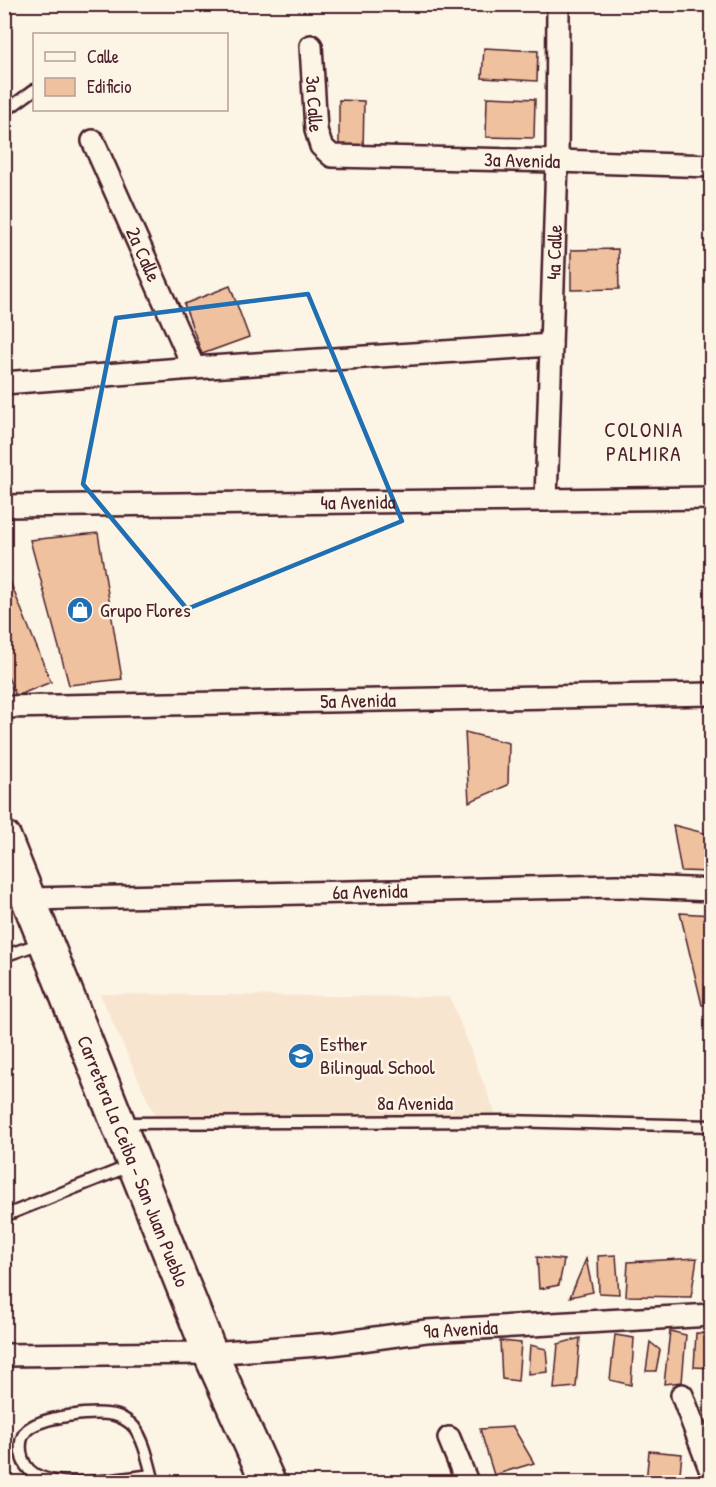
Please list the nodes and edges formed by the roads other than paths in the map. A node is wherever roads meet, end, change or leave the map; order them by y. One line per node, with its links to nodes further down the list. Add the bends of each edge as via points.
1 (558, 4): 7 (street, 4a Calle)
2 (311, 46): 6 (street, 3a Calle, via 316,130 321,146)
3 (33, 91): 4 (lane)
4 (4, 112)
5 (93, 141): 10 (street, 2a Calle)
6 (332, 156): 7 (street, 3a Avenida)
7 (556, 161): 8 (street, 3a Avenida); 9 (street, 4a Calle)
8 (711, 166)
9 (551, 345): 10 (street); 13 (street, 4a Calle)
10 (194, 368): 11 (street)
11 (4, 383)
12 (711, 498): 13 (street, 4a Avenida)
13 (546, 500): 14 (street, 4a Avenida)
14 (4, 506)
15 (711, 694): 16 (street, 5a Avenida)
16 (4, 707)
17 (4, 838): 19 (main road, Carretera La Ceiba - San Juan Pueblo)
18 (711, 890): 19 (street, 6a Avenida, via 617,886)
19 (30, 899): 20 (main road, Carretera La Ceiba - San Juan Pueblo)
20 (46, 941): 21 (lane); 22 (main road, Carretera La Ceiba - San Juan Pueblo)
21 (4, 956)
22 (119, 1123): 23 (lane, 8a Avenida, via 505,1121); 24 (main road, Carretera La Ceiba - San Juan Pueblo)
23 (711, 1126)
24 (135, 1164): 25 (lane); 27 (main road, Carretera La Ceiba - San Juan Pueblo)
25 (4, 1216)
26 (711, 1315): 27 (street, 9a Avenida, via 426,1331 332,1344)
27 (210, 1353): 28 (street, 9a Avenida); 33 (main road, Carretera La Ceiba - San Juan Pueblo)
28 (4, 1355)
29 (682, 1395): 31 (street)
30 (449, 1438): 34 (street)
31 (711, 1474)
32 (153, 1479): 32 (lane, via 133,1426 117,1415 98,1413 45,1421 27,1430 20,1444 22,1462 40,1478 63,1482)
33 (268, 1482)
34 (467, 1482)

